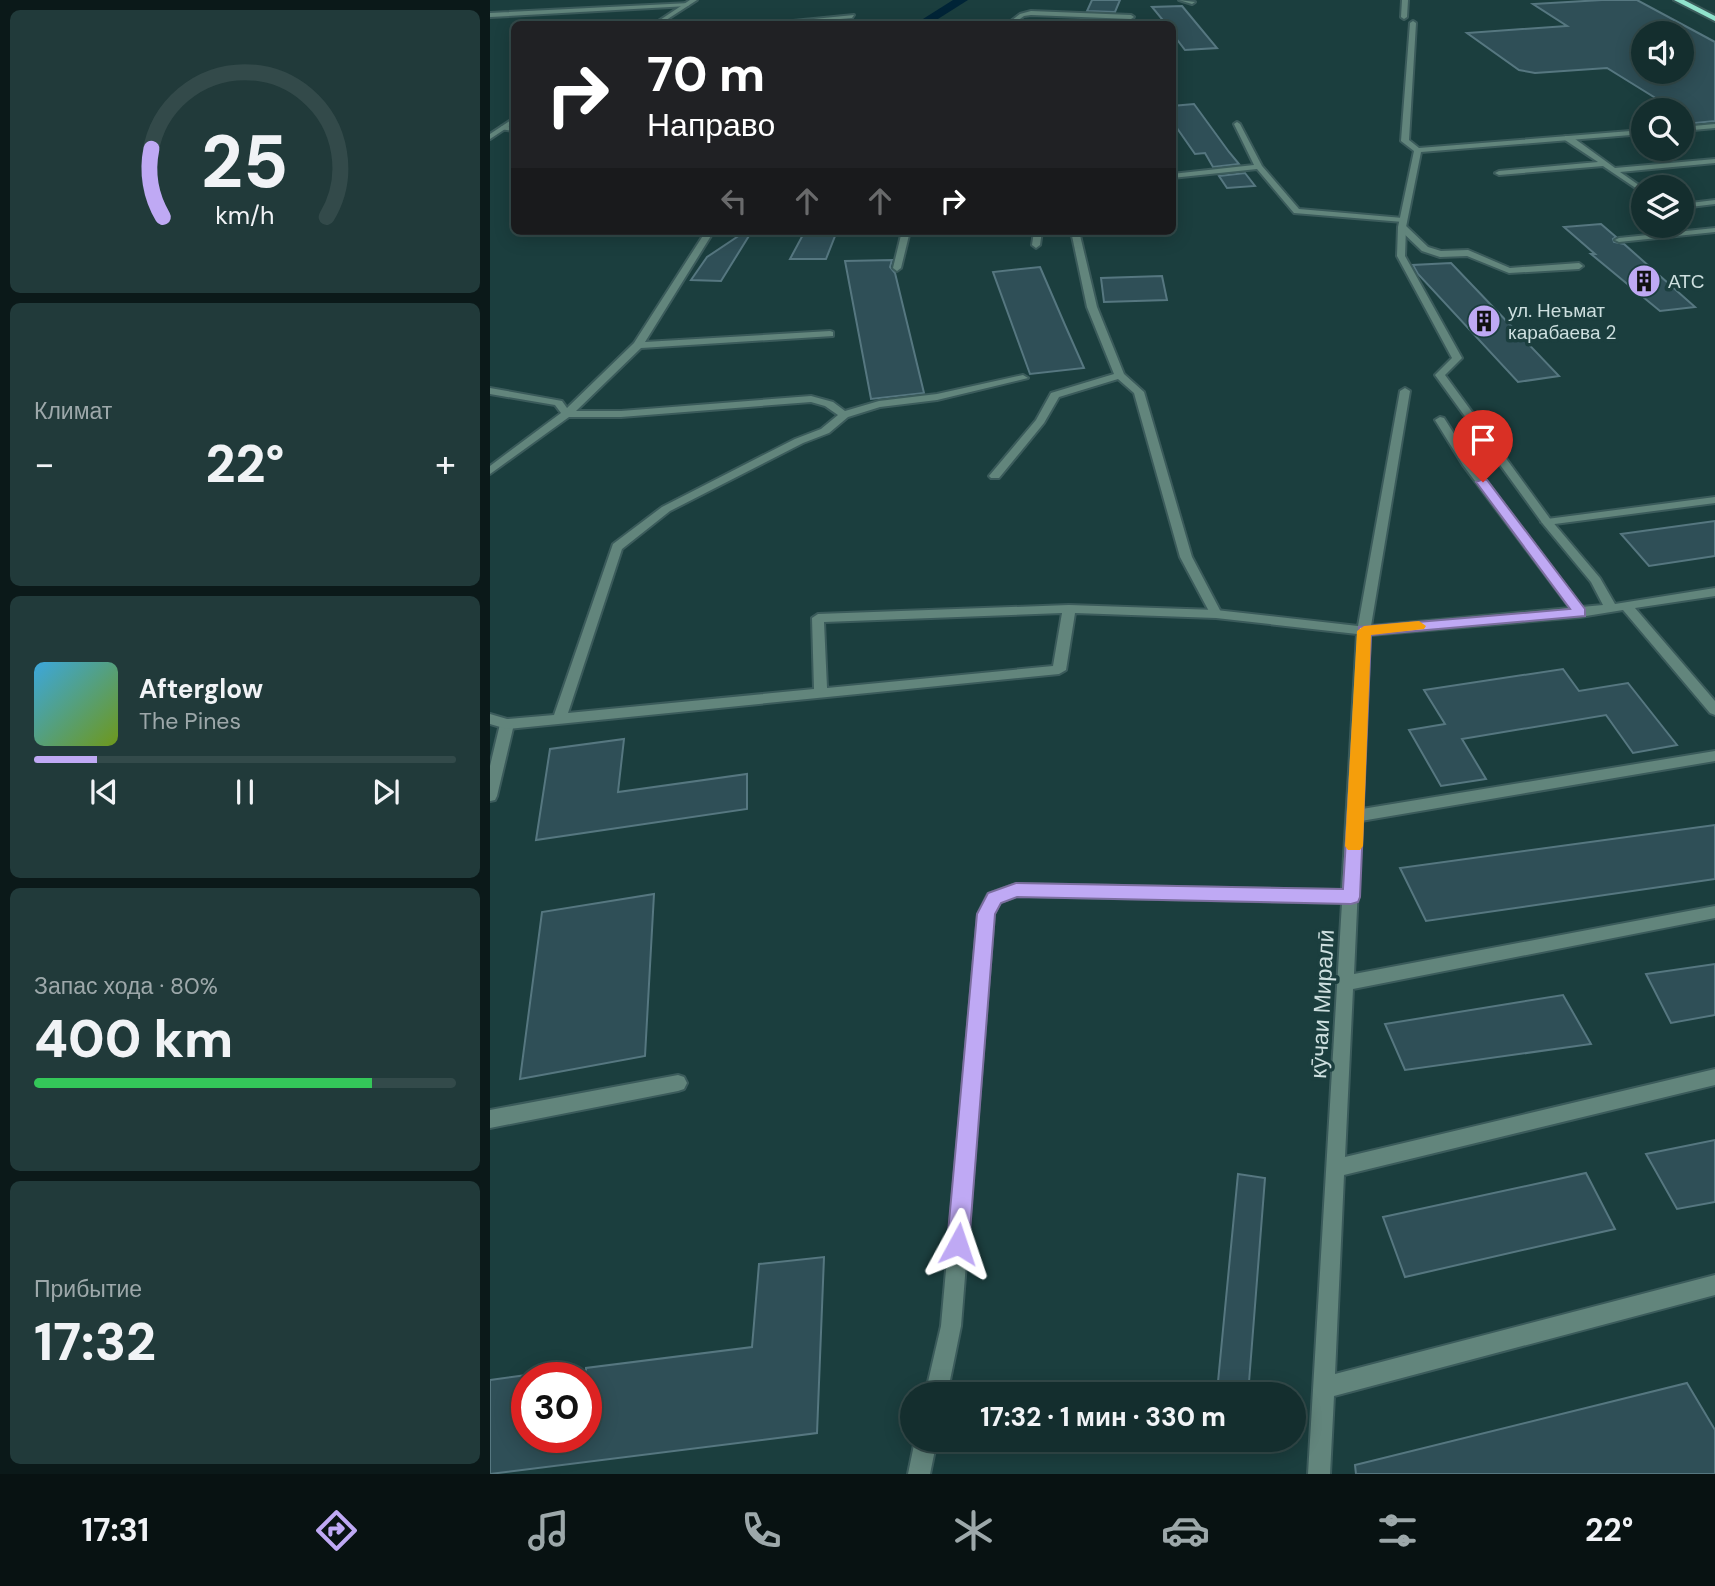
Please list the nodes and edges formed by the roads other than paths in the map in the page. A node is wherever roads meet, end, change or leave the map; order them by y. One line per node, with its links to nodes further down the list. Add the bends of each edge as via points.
1 (1182, 0): 5 (street)
2 (1405, 0): 10 (street)
3 (1678, 0): 11 (highway)
4 (691, 2): 7 (street); 12 (street)
5 (1192, 2)
6 (1131, 8): 9 (street)
7 (490, 15)
8 (852, 16): 13 (street)
9 (1131, 17): 14 (street, via 1031,13); 15 (street)
10 (1404, 17)
11 (1715, 19)
12 (662, 21)
13 (809, 21)
14 (1014, 21)
15 (1128, 21)
16 (1413, 23): 26 (street, via 1405,141)
17 (511, 122): 20 (street)
18 (1237, 124): 29 (street)
19 (1715, 126): 21 (street)
20 (502, 128): 22 (street); 24 (street)
21 (1694, 128)
22 (511, 129)
23 (1631, 133): 25 (street)
24 (490, 136)
25 (1568, 138): 26 (street); 28 (street)
26 (1418, 150): 36 (street)
27 (1715, 161): 30 (street)
28 (1604, 164): 30 (street); 31 (street)
29 (1259, 167): 32 (street); 36 (street, via 1297,211)
30 (1613, 170): 33 (street)
31 (1499, 173)
32 (1176, 176)
33 (1631, 183)
34 (1715, 202): 35 (street)
35 (1694, 205)
36 (1402, 223): 44 (street, via 1425,249 1440,254 1468,253 1509,270); 59 (street, via 1401,256 1457,358 1440,375)
37 (1715, 230): 42 (street)
38 (707, 235): 47 (street)
39 (905, 235): 45 (street)
40 (1038, 235): 43 (street)
41 (1075, 235): 48 (street, via 1092,307)
42 (1619, 240)
43 (1037, 245)
44 (1579, 266)
45 (897, 268)
46 (830, 334): 47 (street)
47 (638, 345): 52 (street)
48 (1120, 375): 57 (street, via 1055,395); 64 (street, via 1139,392 1186,557)
49 (1023, 378): 53 (street, via 879,404)
50 (490, 391): 52 (street, via 558,403)
51 (1405, 391): 65 (street, кӯчаи Миралӣ)
52 (566, 414): 53 (street, via 811,399); 55 (street)
53 (844, 415): 69 (street, via 825,431 666,509 617,547)
54 (1440, 420): 63 (street)
55 (495, 463): 56 (street)
56 (490, 471)
57 (995, 476)
58 (1715, 500): 59 (street)
59 (1547, 522): 61 (street)
60 (1715, 592): 61 (street)
61 (1618, 607): 63 (street); 67 (street)
62 (1069, 609): 64 (street); 66 (street, via 1059,670); 66 (street, via 818,618)
63 (1580, 613): 65 (street)
64 (1216, 614): 65 (street)
65 (1364, 631): 73 (street, кӯчаи Миралӣ)
66 (821, 695): 69 (street)
67 (1715, 710)
68 (490, 719): 70 (street)
69 (559, 720): 70 (street)
70 (507, 724): 72 (street)
71 (1715, 756): 73 (street)
72 (490, 796)
73 (1356, 816): 74 (street, кӯчаи Миралӣ)
74 (1351, 897): 76 (street, кӯчаи Миралӣ); 82 (street, via 1016,890 994,898 986,914 951,1326)
75 (1715, 912): 76 (street)
76 (1346, 983): 80 (street, кӯчаи Миралӣ)
77 (1715, 1077): 80 (street)
78 (677, 1083): 79 (street)
79 (490, 1119)
80 (1336, 1168): 83 (street, кӯчаи Миралӣ)
81 (1715, 1285): 83 (street)
82 (939, 1382)
83 (1324, 1388): 86 (street, кӯчаи Миралӣ)
84 (924, 1452): 85 (street)
85 (919, 1474)
86 (1319, 1474)

